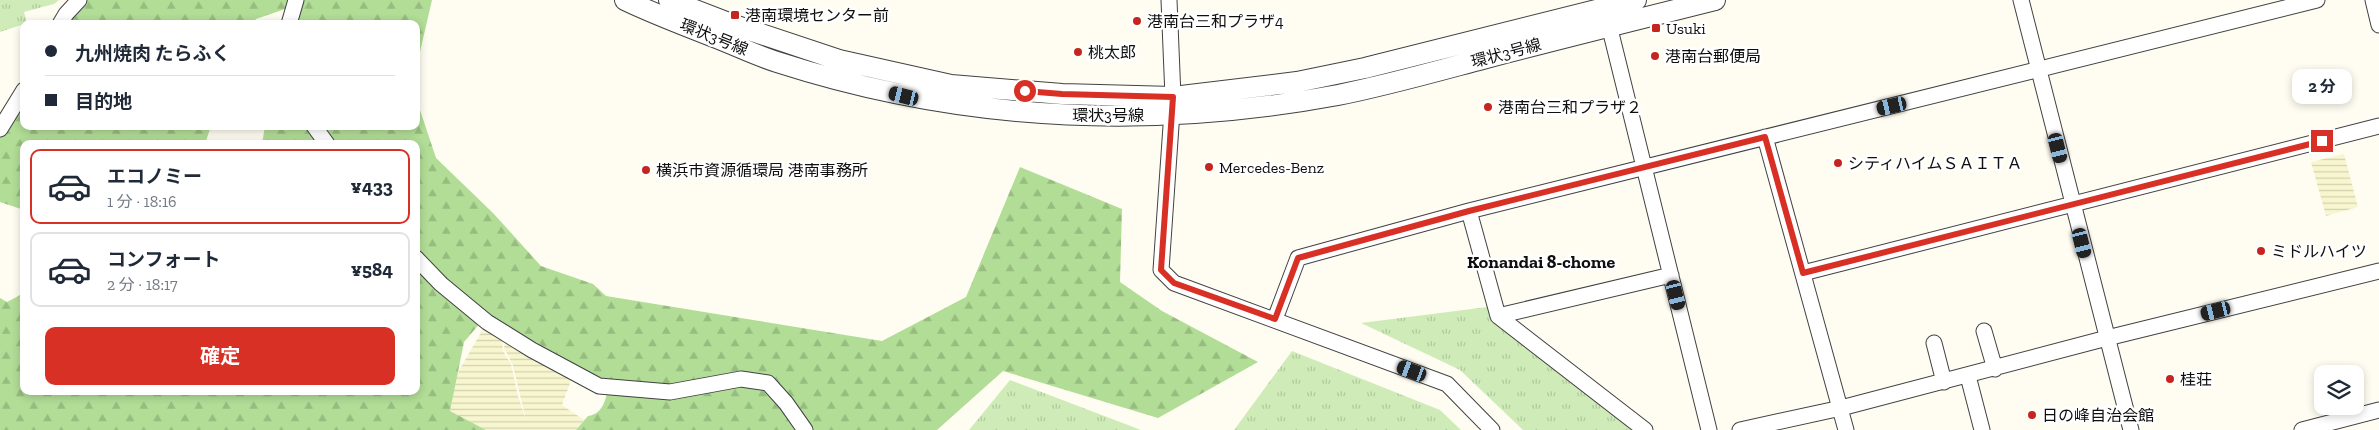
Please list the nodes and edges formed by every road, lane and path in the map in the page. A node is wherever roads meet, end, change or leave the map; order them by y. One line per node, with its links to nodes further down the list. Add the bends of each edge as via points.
1 (79, 0): 12 (street)
2 (296, 0): 13 (street)
3 (669, 0): 17 (street, 環状3号線, via 840,60 951,85)
4 (1169, 0): 17 (street)
5 (1636, 0): 11 (street, 環状3号線)
6 (1715, 0): 11 (street, 環状3号線)
7 (2021, 0): 15 (street)
8 (2317, 0): 15 (street)
9 (2373, 0): 14 (street)
10 (628, 1): 17 (street, 環状3号線, via 775,61 904,96 1026,114 1082,116)
11 (1607, 17): 17 (street, 環状3号線); 21 (street)
12 (62, 20)
13 (290, 20)
14 (2379, 25)
15 (2038, 71): 20 (street); 22 (street)
16 (20, 96): 19 (street)
17 (1172, 106): 29 (street, via 1161,270 1174,283)
18 (2379, 126): 22 (street)
19 (0, 129)
20 (1765, 137): 21 (street); 26 (street)
21 (1644, 167): 23 (street); 27 (street)
22 (2073, 206): 26 (street); 31 (street)
23 (1469, 211): 28 (street); 29 (street, via 1298,258)
24 (420, 262): 39 (street, via 487,322 599,386 670,392 741,379 768,384)
25 (2379, 271): 31 (street)
26 (1803, 273): 36 (street)
27 (1671, 275): 28 (street); 42 (street)
28 (1498, 316): 41 (street)
29 (1275, 319): 40 (street, via 1447,384)
30 (1984, 331): 33 (street)
31 (2107, 338): 33 (street); 46 (street)
32 (1934, 343): 35 (street)
33 (1995, 369): 34 (street)
34 (1968, 376): 35 (street); 45 (street)
35 (1944, 382): 36 (street)
36 (1841, 408): 43 (street); 44 (street)
37 (2379, 410): 38 (street)
38 (2334, 426): 47 (street)
39 (805, 430)
40 (1492, 430)
41 (1645, 430)
42 (1709, 430)
43 (1740, 430)
44 (1846, 430)
45 (1982, 430)
46 (2130, 430)
47 (2302, 430)

